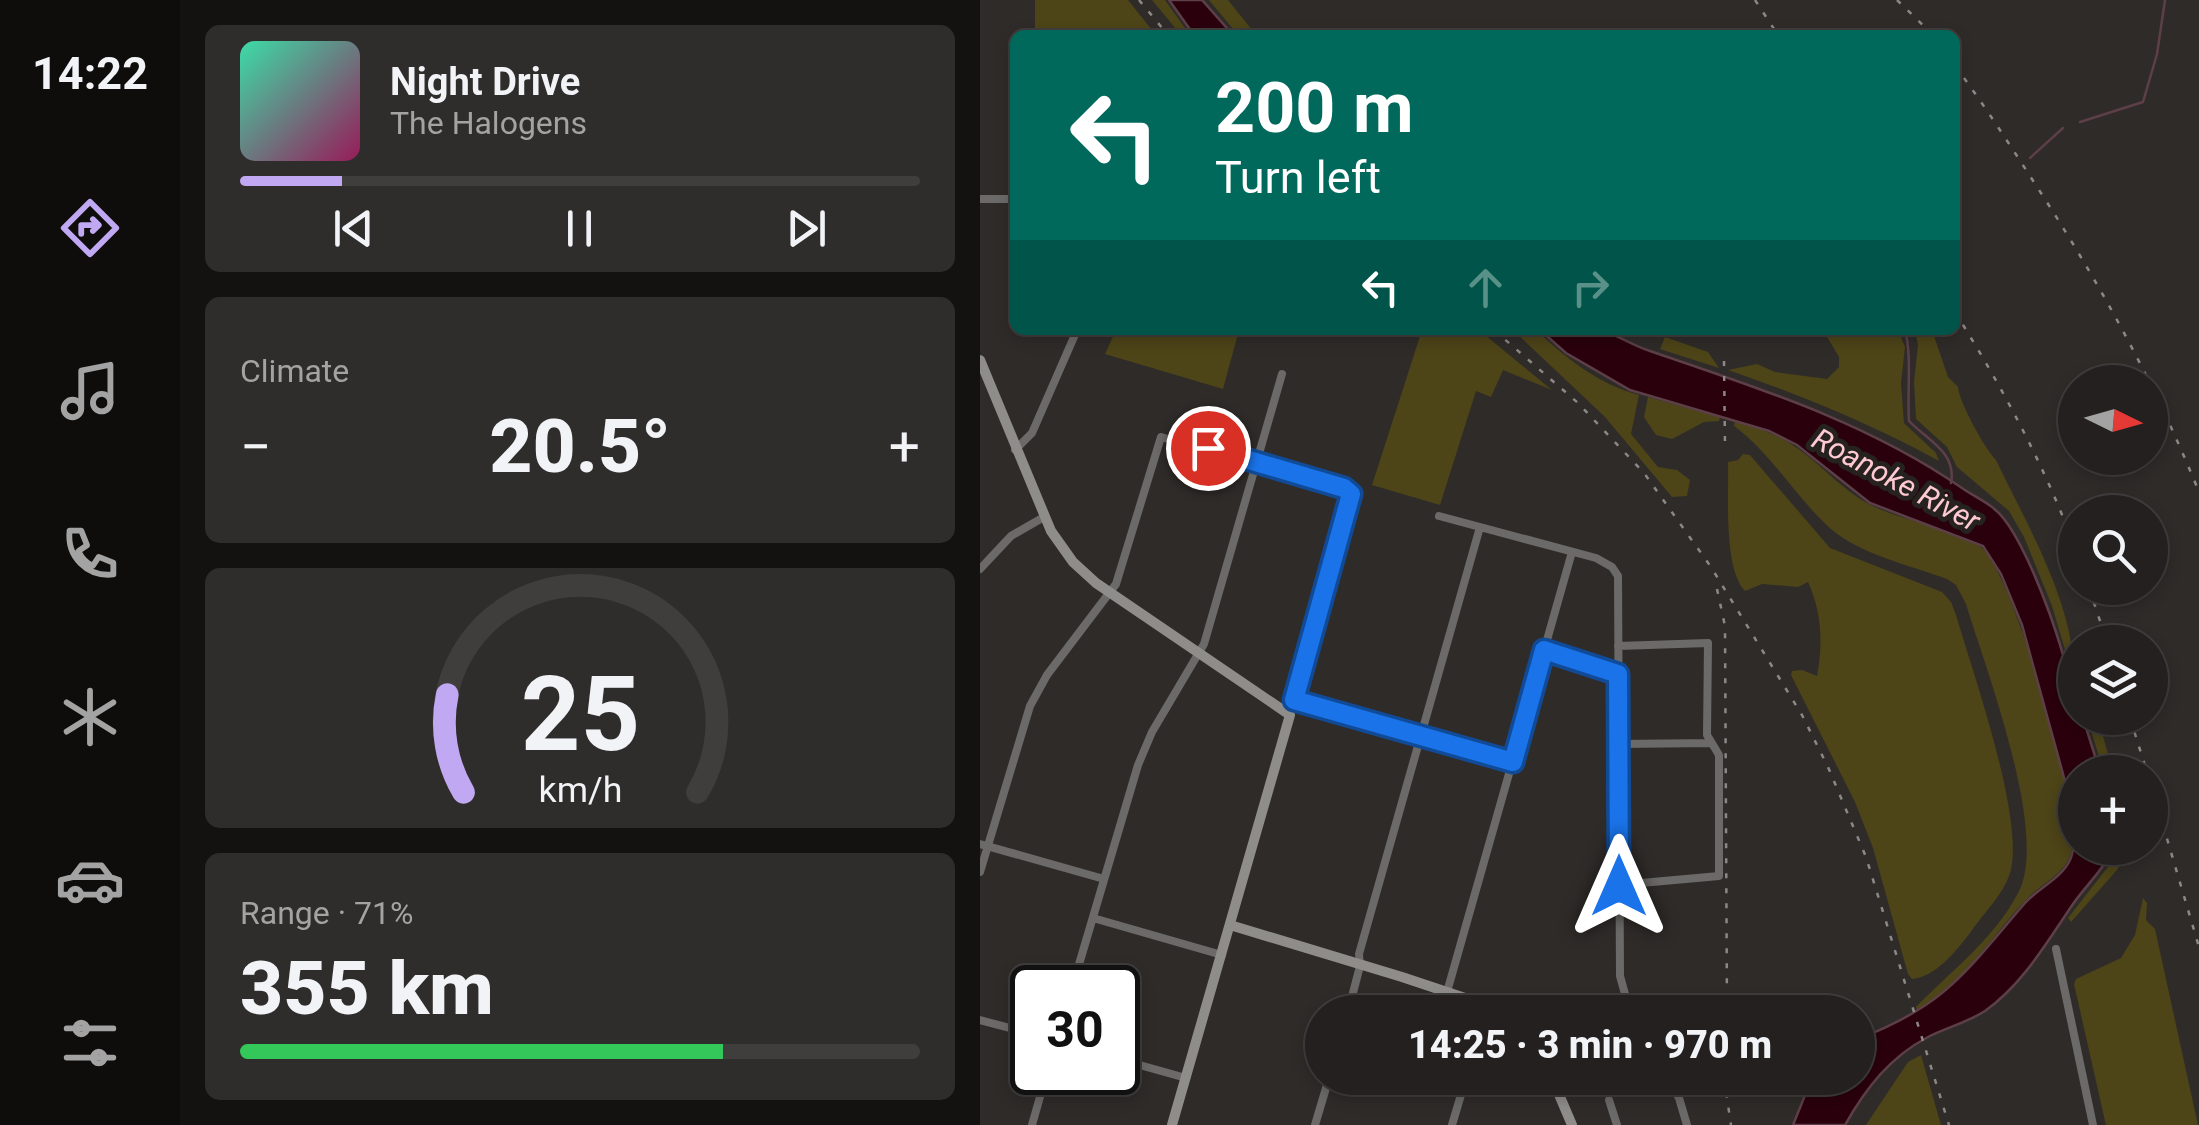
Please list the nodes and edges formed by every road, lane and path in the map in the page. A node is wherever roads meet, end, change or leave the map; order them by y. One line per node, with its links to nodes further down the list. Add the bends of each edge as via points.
1 (980, 199): 2 (street)
2 (1010, 200)
3 (1075, 335): 6 (street, via 1032,434)
4 (980, 360): 6 (street)
5 (1282, 374): 7 (street)
6 (1016, 450): 8 (street)
7 (1256, 463): 13 (street, via 1158,439); 16 (street); 18 (street, via 1351,494)
8 (1044, 516): 12 (street, via 1011,536); 13 (street, via 1073,562)
9 (1438, 516): 10 (street)
10 (1480, 527): 11 (street); 20 (street)
11 (1572, 552): 14 (street, via 1616,572); 15 (street)
12 (980, 569)
13 (1112, 593): 16 (street); 24 (street, via 1039,687)
14 (1618, 646): 17 (street); 21 (street, via 1708,643)
15 (1544, 650): 17 (street); 23 (street)
16 (1201, 652): 19 (street); 26 (street, via 1142,755)
17 (1618, 674): 22 (street)
18 (1294, 700): 19 (street); 20 (street)
19 (1290, 715): 29 (street)
20 (1420, 736): 23 (street); 32 (street)
21 (1711, 743): 22 (street); 27 (street, via 1719,755 1719,876)
22 (1619, 744): 27 (street)
23 (1513, 762): 34 (street)
24 (984, 845): 25 (street); 26 (street)
25 (980, 872)
26 (1104, 879): 28 (street)
27 (1619, 886): 37 (street)
28 (1092, 918): 31 (street); 33 (street)
29 (1230, 925): 31 (street); 32 (street)
30 (2056, 948): 55 (street)
31 (1222, 955): 41 (street)
32 (1360, 964): 34 (street); 35 (street)
33 (1079, 965)
34 (1447, 992): 36 (street)
35 (1352, 995)
36 (1454, 995)
37 (1625, 995)
38 (980, 1020): 39 (street)
39 (1010, 1028)
40 (1140, 1065): 41 (street)
41 (1186, 1078): 49 (street)
42 (1040, 1095): 48 (street)
43 (1324, 1095): 50 (street)
44 (1461, 1095): 51 (street)
45 (1560, 1095): 52 (street)
46 (1677, 1095): 54 (street)
47 (1609, 1100): 53 (street)
48 (1032, 1125)
49 (1172, 1125)
50 (1314, 1125)
51 (1452, 1125)
52 (1572, 1125)
53 (1616, 1125)
54 (1687, 1125)
55 (2093, 1125)

